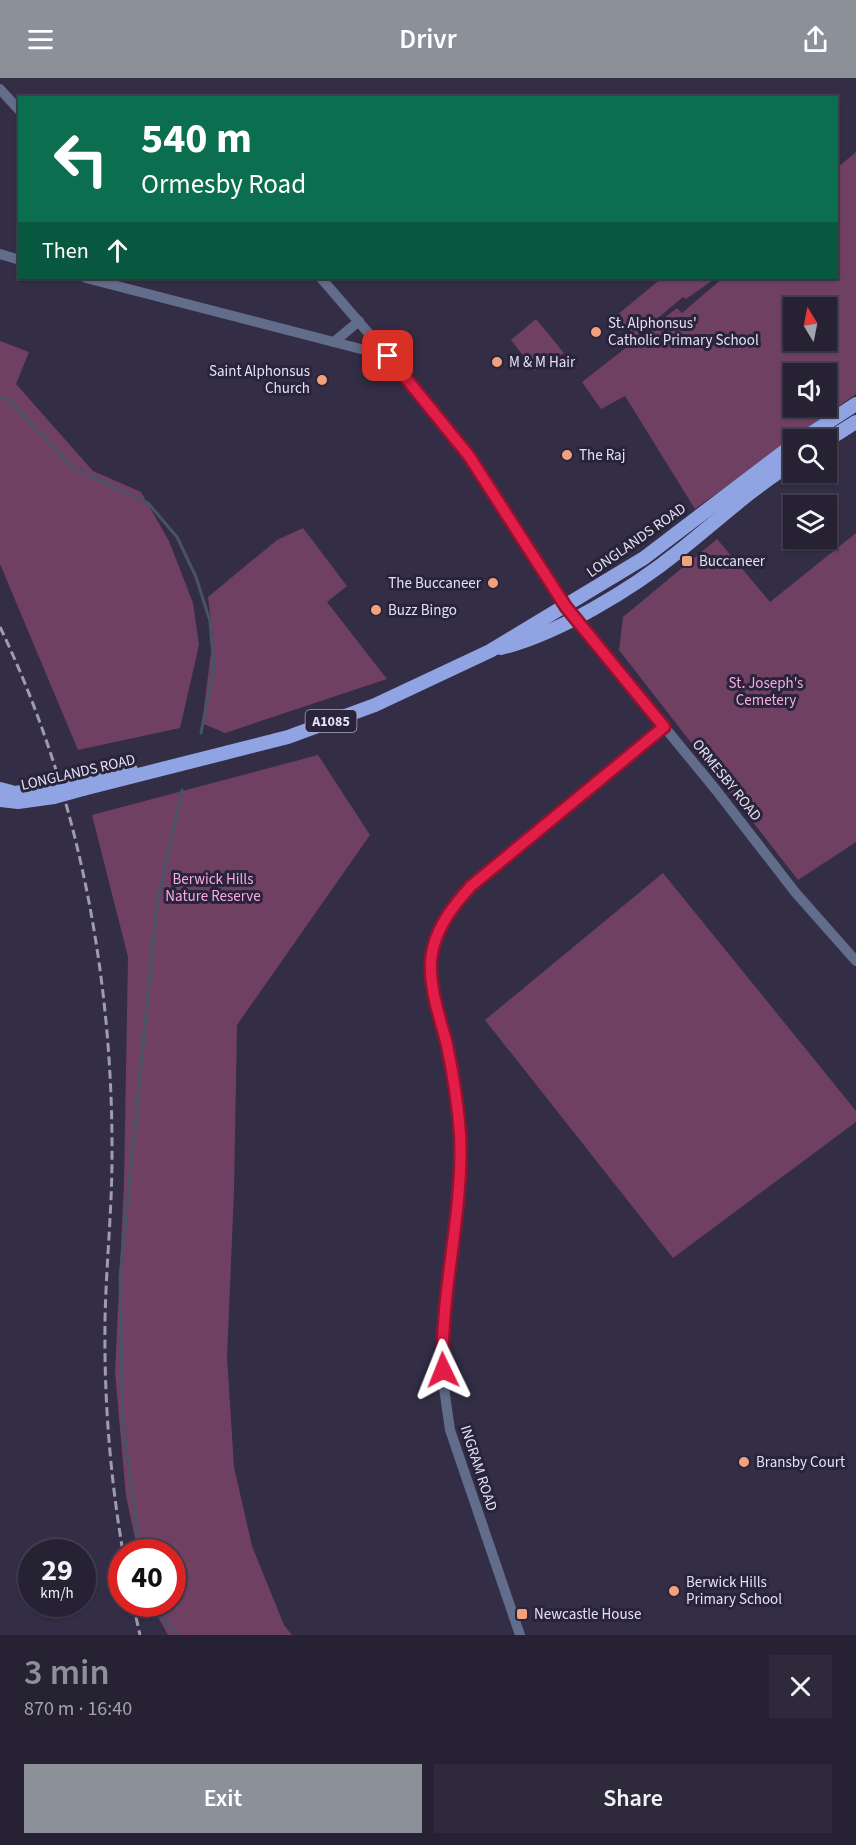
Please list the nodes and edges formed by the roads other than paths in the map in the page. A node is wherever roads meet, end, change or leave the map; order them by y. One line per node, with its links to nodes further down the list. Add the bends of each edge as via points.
1 (0, 89): 2 (street)
2 (18, 109)
3 (0, 254): 4 (street)
4 (18, 260)
5 (90, 279): 8 (street)
6 (322, 279): 7 (street, ORMESBY ROAD)
7 (359, 321): 8 (street); 9 (street, ORMESBY ROAD)
8 (334, 342): 9 (street)
9 (388, 356): 16 (street, ORMESBY ROAD, via 469,456)
10 (856, 404): 12 (main road)
11 (856, 422): 13 (main road)
12 (818, 429)
13 (837, 434)
14 (783, 452): 16 (main road, LONGLANDS ROAD / A1085, via 644,558)
15 (783, 470): 17 (main road, LONGLANDS ROAD / A1085, via 675,555)
16 (566, 607): 17 (street, ORMESBY ROAD); 18 (main road, LONGLANDS ROAD / A1085)
17 (575, 618): 18 (main road, LONGLANDS ROAD / A1085, via 527,642); 19 (street, ORMESBY ROAD)
18 (490, 651): 21 (main road, LONGLANDS ROAD / A1085, bridge, via 375,705 299,733)
19 (664, 727): 23 (street, ORMESBY ROAD, via 795,892); 24 (street, INGRAM ROAD, via 471,886 452,907 438,932 431,959 432,987 456,1089 460,1135 460,1179 442,1333 444,1388 453,1441)
20 (0, 789): 21 (main road, LONGLANDS ROAD / A1085, via 15,793)
21 (52, 791): 22 (main road, LONGLANDS ROAD / A1085, via 18,802)
22 (0, 800)
23 (856, 961)
24 (520, 1635)

